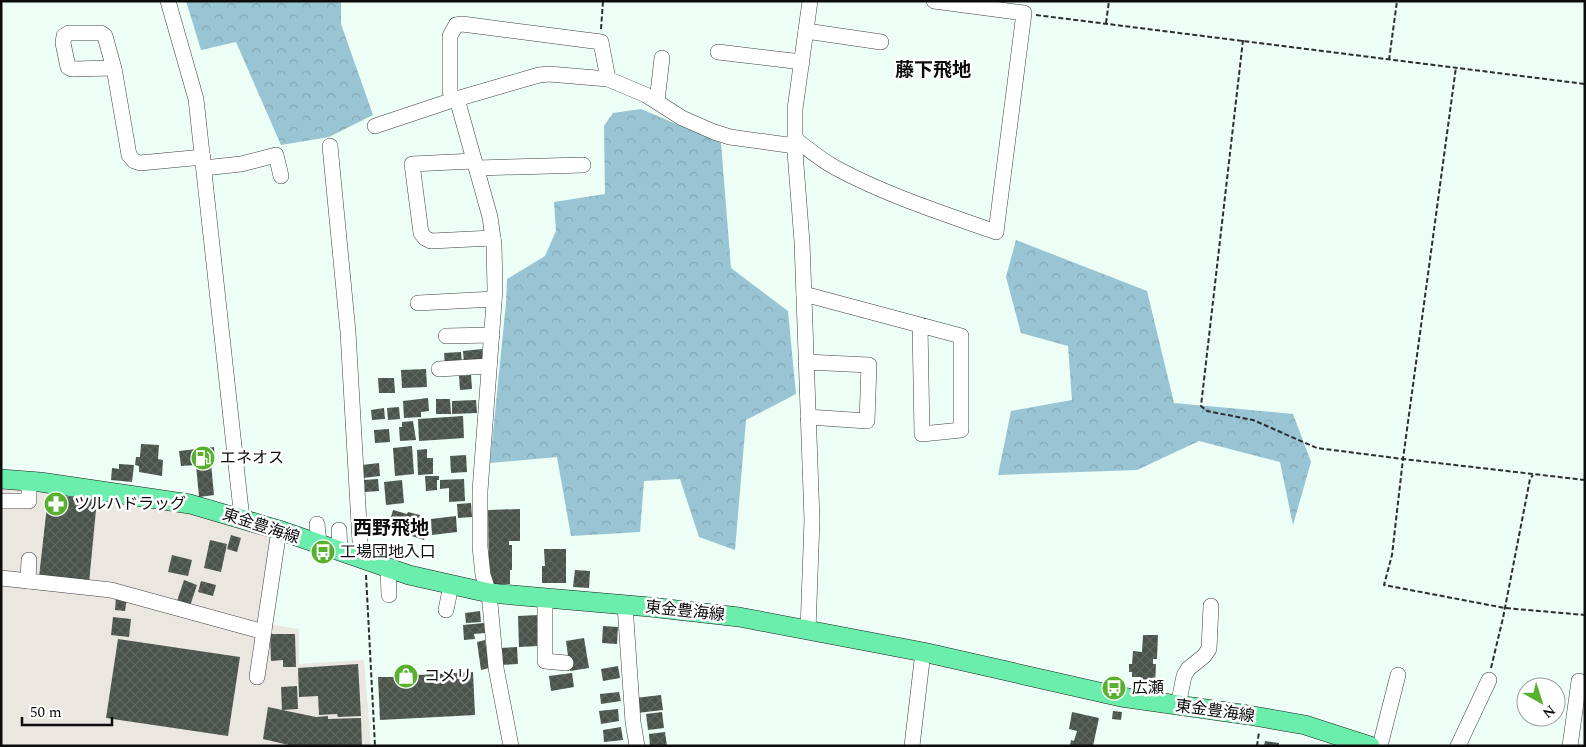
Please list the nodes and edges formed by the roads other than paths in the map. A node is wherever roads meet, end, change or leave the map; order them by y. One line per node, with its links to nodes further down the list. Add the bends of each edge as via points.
1 (168, 1): 16 (street, via 196,99)
2 (810, 1): 4 (street)
3 (934, 1): 14 (street, via 1024,13 996,232 856,178)
4 (806, 31): 5 (street); 8 (street)
5 (881, 42)
6 (718, 52): 8 (street)
7 (662, 58): 12 (street)
8 (802, 62): 14 (street, via 795,109)
9 (114, 68): 16 (street, via 129,155 134,161)
10 (608, 80): 11 (street, via 539,75); 11 (street, via 601,42 462,24 456,25 450,36 450,91); 12 (street)
11 (455, 99): 13 (street); 17 (street)
12 (657, 101): 14 (street, via 682,118 714,132)
13 (375, 126)
14 (796, 142): 21 (street)
15 (330, 146): 41 (street, via 348,332)
16 (203, 162): 19 (street, via 240,164 276,155); 34 (street)
17 (475, 164): 18 (street); 20 (street); 20 (street, via 412,164 421,232 431,241)
18 (584, 165)
19 (280, 176)
20 (493, 238): 22 (street)
21 (804, 294): 24 (street); 27 (street)
22 (494, 299): 23 (street); 25 (street)
23 (418, 303)
24 (920, 325): 24 (street, via 961,336 960,430 922,434)
25 (492, 335): 26 (street); 28 (street)
26 (446, 336)
27 (806, 362): 30 (street); 30 (street, via 869,365 867,421)
28 (489, 366): 29 (street); 47 (street, via 480,490 481,556)
29 (439, 370)
30 (808, 417): 52 (street, via 812,520)
31 (1, 479): 32 (main road, 東金豊海線)
32 (30, 481): 33 (street, via 29,501); 34 (main road, 東金豊海線, via 190,504)
33 (1, 501)
34 (242, 519): 36 (main road, 東金豊海線)
35 (317, 524): 38 (street)
36 (279, 530): 38 (main road, 東金豊海線); 53 (street)
37 (339, 530): 39 (street)
38 (318, 544): 39 (main road, 東金豊海線)
39 (340, 552): 41 (main road, 東金豊海線)
40 (29, 560): 44 (street)
41 (363, 560): 42 (main road, 東金豊海線)
42 (388, 568): 45 (main road, 東金豊海線); 46 (street)
43 (1, 578): 44 (street)
44 (28, 581): 53 (street, via 111,590)
45 (451, 585): 47 (main road, 東金豊海線); 51 (street)
46 (388, 594)
47 (489, 594): 48 (main road, 東金豊海線); 62 (street, via 496,668)
48 (545, 599): 49 (main road, 東金豊海線); 55 (street, via 545,661)
49 (625, 605): 52 (main road, 東金豊海線, via 739,617); 63 (street)
50 (1211, 606): 60 (street, via 1209,649 1184,676)
51 (446, 610)
52 (808, 630): 54 (main road, 東金豊海線)
53 (264, 632): 57 (street)
54 (923, 652): 60 (main road, 東金豊海線, via 1121,697); 64 (street)
55 (566, 663)
56 (1398, 676): 66 (street)
57 (257, 677)
58 (1489, 680): 67 (street)
59 (1580, 681): 68 (street)
60 (1178, 706): 61 (main road, 東金豊海線, via 1305,726)
61 (1349, 743): 65 (main road, 東金豊海線)
62 (511, 746)
63 (637, 746)
64 (912, 746)
65 (1370, 746)
66 (1380, 746)
67 (1458, 746)
68 (1570, 746)

